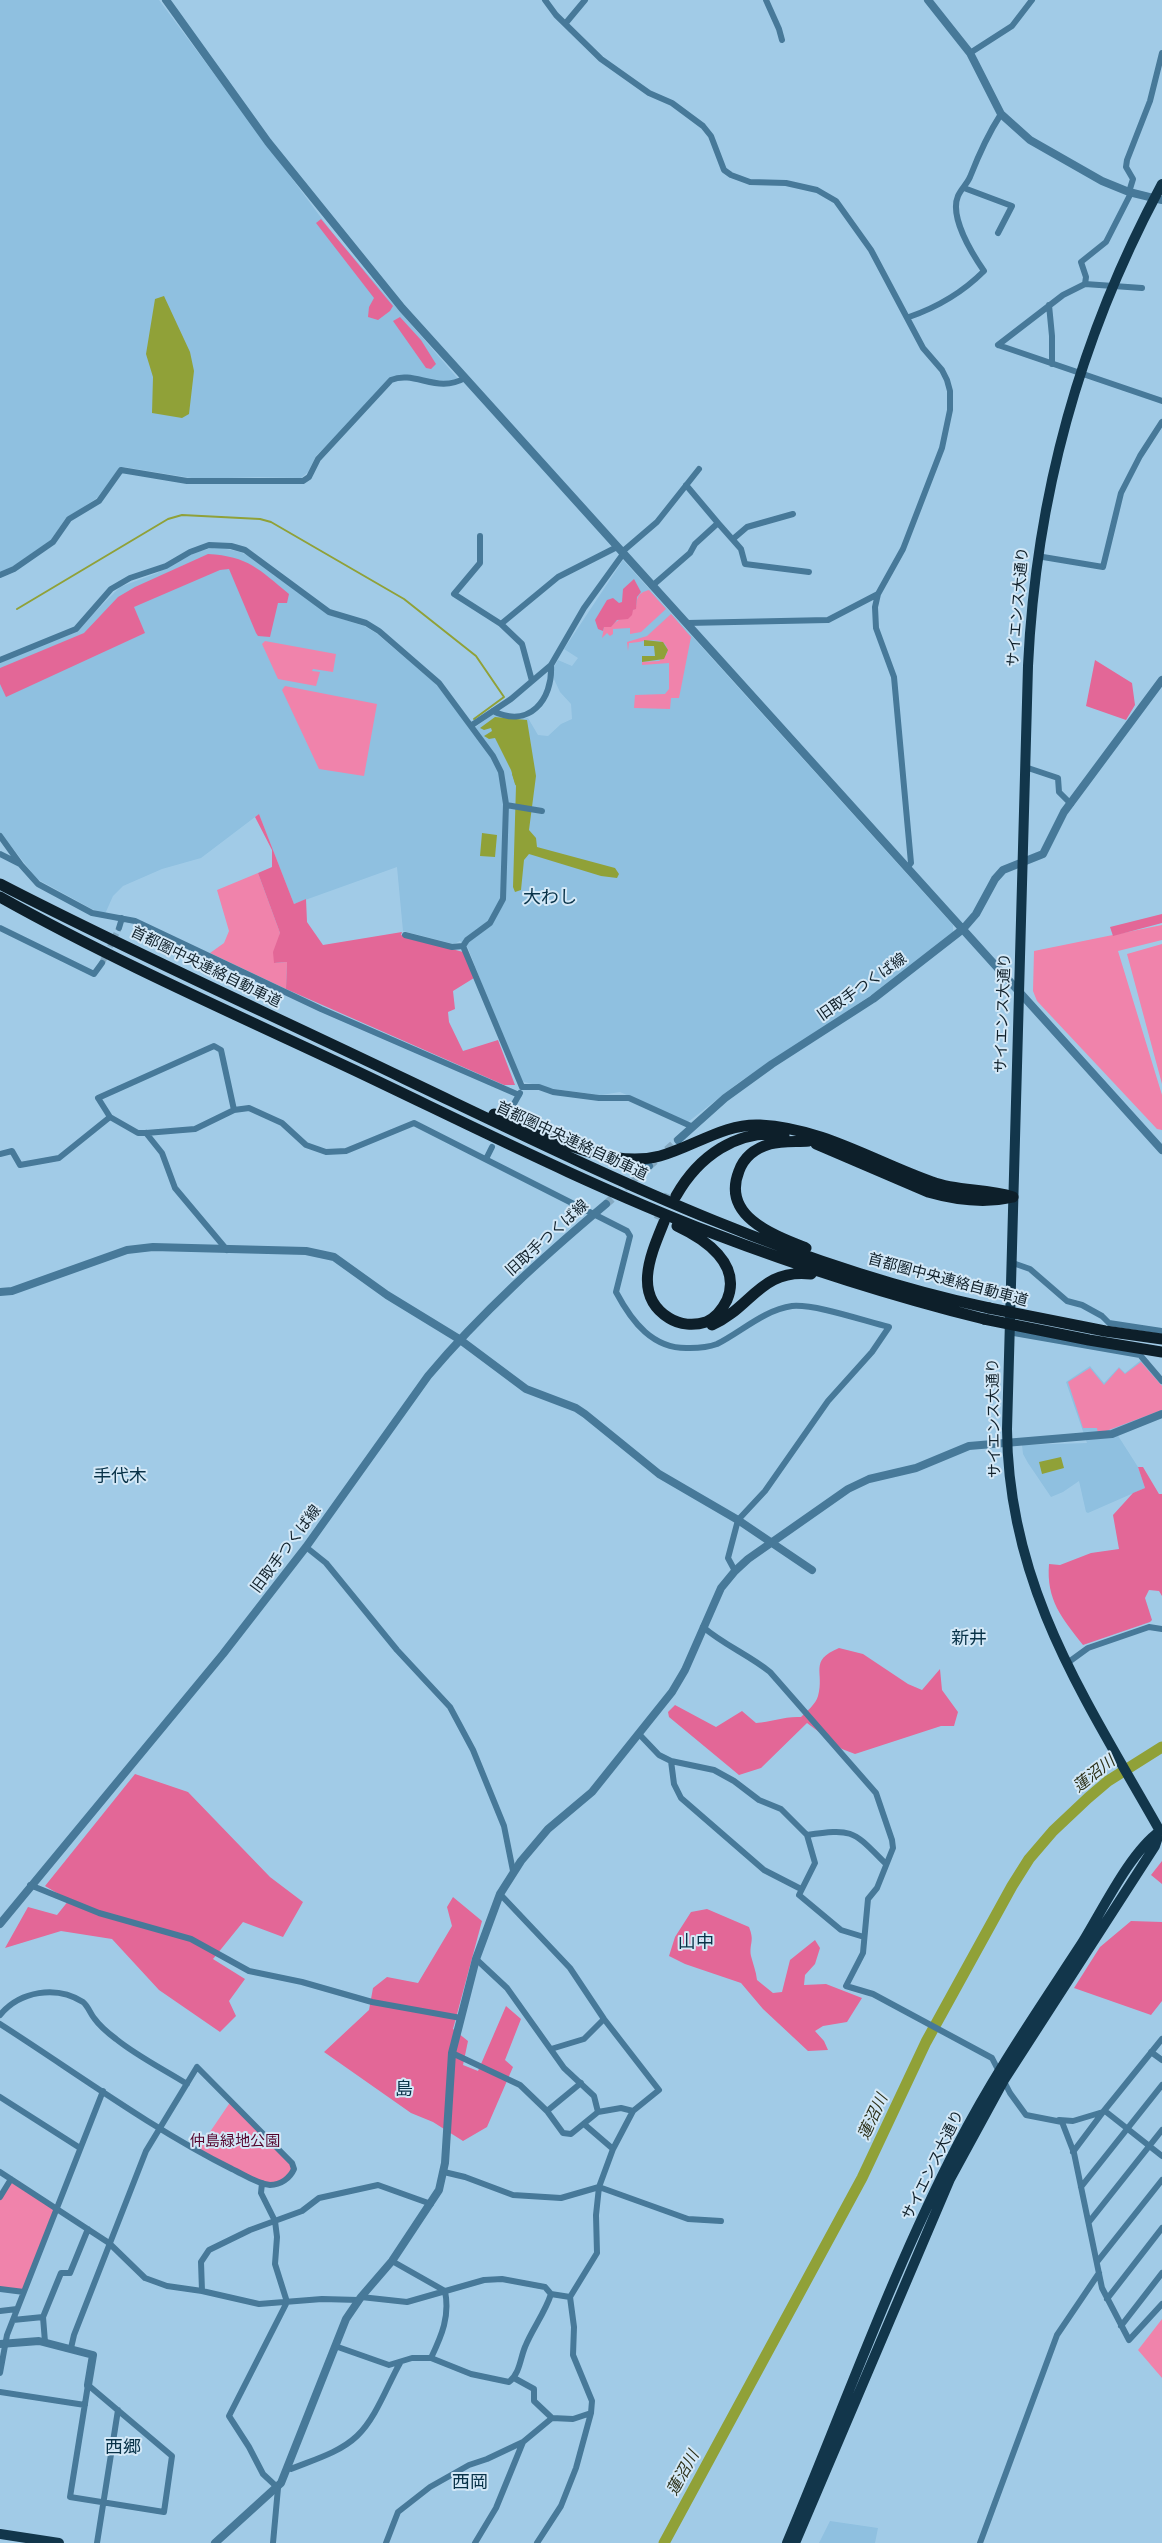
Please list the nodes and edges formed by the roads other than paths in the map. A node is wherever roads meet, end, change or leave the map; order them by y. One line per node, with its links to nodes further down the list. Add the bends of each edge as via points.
1 (166, 0): 24 (street, via 304,190)
2 (545, 0): 7 (street)
3 (585, 0): 7 (street)
4 (766, 0): 8 (street)
5 (928, 0): 9 (street)
6 (1032, 0): 9 (street, via 1012,26)
7 (566, 24): 21 (street, via 602,60 703,126 724,170 731,175 750,182 786,183 818,190 836,201 870,250)
8 (782, 40)
9 (970, 53): 11 (street)
10 (1162, 53): 14 (street, via 1150,101 1127,160 1126,167 1133,179)
11 (1001, 114): 13 (street, via 985,140); 14 (street, via 1030,140)
12 (1162, 184): 15 (main road, サイエンス大通り)
13 (964, 188): 16 (street, via 1012,206); 21 (street, via 957,198 958,219 964,239 984,271 966,289)
14 (1130, 193): 15 (street); 17 (street, via 1106,242 1081,262)
15 (1158, 199): 18 (main road, サイエンス大通り)
16 (998, 233)
17 (1085, 284): 18 (street); 20 (street)
18 (1112, 286): 19 (street); 23 (main road, サイエンス大通り)
19 (1142, 288)
20 (1049, 305): 22 (street); 22 (street, via 998,345)
21 (909, 317): 38 (street, via 923,348 947,380 950,410 942,448 903,549)
22 (1052, 364): 23 (street)
23 (1079, 374): 25 (street); 34 (main road, サイエンス大通り, via 1052,470)
24 (465, 378): 33 (street); 36 (street, via 443,386 404,378 391,380 318,459 309,477 303,480 194,481 121,470 99,501 68,519 53,542)
25 (1162, 401)
26 (1162, 422): 34 (street, via 1121,494 1103,567)
27 (699, 469): 28 (street)
28 (686, 485): 30 (street); 33 (street, via 657,522)
29 (793, 514): 32 (street, via 747,527)
30 (718, 523): 32 (street); 37 (street)
31 (480, 536): 40 (street, via 480,563 454,594)
32 (733, 539): 35 (street, via 741,549 745,564)
33 (621, 551): 37 (street); 40 (street, via 558,577); 42 (street)
34 (1037, 556): 47 (main road, サイエンス大通り, via 1030,623)
35 (809, 572)
36 (0, 575)
37 (652, 586): 39 (street)
38 (878, 594): 39 (street, via 828,620); 55 (street, via 875,619 891,665 898,717 911,863)
39 (687, 623): 55 (street)
40 (501, 624): 44 (street, via 522,644)
41 (0, 660): 46 (street, via 76,629 120,583 166,566 209,544 231,546 254,555 329,612 366,623 379,632 439,683)
42 (551, 665): 44 (street); 45 (street, via 544,698 531,714 523,717)
43 (1162, 680): 48 (street, 旧取手つくば線)
44 (532, 682): 45 (street)
45 (493, 711): 46 (street)
46 (472, 725): 49 (street, via 501,772)
47 (1025, 767): 48 (street, via 1058,778 1059,792); 53 (main road, サイエンス大通り)
48 (1070, 804): 53 (street, 旧取手つくば線, via 1043,854)
49 (509, 806): 50 (street); 63 (street, via 503,898 490,924 466,940)
50 (542, 811)
51 (0, 836): 54 (street)
52 (0, 854): 54 (street)
53 (1022, 862): 61 (street, 旧取手つくば線, via 998,874 976,914); 65 (main road, サイエンス大通り)
54 (21, 865): 58 (street, via 38,884 92,913)
55 (907, 868): 61 (street)
56 (0, 884): 66 (highway, 首都圏中央連絡自動車道)
57 (0, 897): 77 (highway, 首都圏中央連絡自動車道, via 144,970)
58 (122, 918): 60 (street); 68 (street, via 142,924 321,1009)
59 (0, 928): 64 (street, via 94,974)
60 (119, 928)
61 (963, 929): 65 (street); 72 (street, 旧取手つくば線, via 873,999 731,1094)
62 (405, 934): 63 (street, via 452,947)
63 (463, 946): 67 (street)
64 (102, 963)
65 (1018, 991): 79 (street); 84 (main road, サイエンス大通り)
66 (402, 1077): 73 (highway, via 570,1145 617,1158 659,1156 726,1130); 89 (highway, 首都圏中央連絡自動車道, via 662,1200 777,1246)
67 (522, 1087): 68 (street); 72 (street, via 599,1098 629,1098)
68 (519, 1095): 69 (street)
69 (511, 1109)
70 (234, 1110): 71 (street, via 221,1050 214,1046 98,1098); 74 (street, via 195,1129); 81 (street, via 249,1108 271,1116 306,1145 326,1152 346,1151 414,1123)
71 (110, 1117): 74 (street, via 138,1133); 80 (street, via 59,1158 20,1165 12,1151)
72 (692, 1127): 75 (street, 旧取手つくば線)
73 (768, 1127): 76 (highway, via 731,1136 711,1147 692,1162 673,1195 692,1170 724,1146 760,1135 785,1135); 84 (highway, via 809,1133 932,1182 960,1190 995,1191)
74 (146, 1133): 87 (street, via 162,1153 175,1188)
75 (678, 1140)
76 (808, 1141): 84 (highway, via 945,1197 994,1201); 89 (highway, via 769,1144 748,1157 741,1165 736,1180 739,1204 744,1214 762,1229 841,1262)
77 (510, 1143): 91 (highway, 首都圏中央連絡自動車道, via 710,1232 782,1259); 91 (highway, via 551,1168 685,1230 711,1246 726,1266 729,1294 722,1309 708,1321 696,1324 672,1320 661,1312 648,1292 647,1268 661,1221 644,1258 641,1289 650,1311 660,1320 682,1330 716,1324 771,1280 795,1272)
78 (492, 1147): 81 (street)
79 (1162, 1150)
80 (0, 1154)
81 (486, 1159): 86 (street)
82 (649, 1166): 83 (street)
83 (642, 1172)
84 (1013, 1197): 88 (main road, サイエンス大通り)
85 (606, 1204): 86 (street, 旧取手つくば線)
86 (593, 1215): 96 (street, 旧取手つくば線, via 482,1314); 103 (street, via 627,1231 630,1236 616,1292 628,1315 644,1333 662,1343 678,1349 715,1344 771,1313 791,1306 808,1307 889,1327 872,1352 828,1401 765,1491)
87 (227, 1251): 90 (street, via 153,1247 127,1250); 96 (street, via 306,1251 334,1257)
88 (1010, 1262): 93 (street, via 1030,1269 1066,1301 1082,1305); 95 (main road, サイエンス大通り)
89 (852, 1271): 92 (highway, 首都圏中央連絡自動車道)
90 (0, 1292)
91 (938, 1307): 92 (highway, 首都圏中央連絡自動車道)
92 (986, 1313): 97 (highway, 首都圏中央連絡自動車道, bridge); 99 (highway, 首都圏中央連絡自動車道, bridge, via 1089,1340)
93 (1115, 1325): 94 (street); 98 (street)
94 (1162, 1331)
95 (1008, 1332): 98 (street); 102 (main road, サイエンス大通り)
96 (459, 1339): 103 (street, via 526,1390 586,1414 659,1474); 105 (street, 旧取手つくば線, via 428,1376)
97 (1162, 1340)
98 (1110, 1351): 100 (street, via 1140,1355)
99 (1162, 1352)
100 (1162, 1381)
101 (1162, 1414): 102 (street, via 1112,1434)
102 (1007, 1442): 104 (street, via 969,1446 916,1468 858,1484); 110 (main road, サイエンス大通り, via 1012,1503 1023,1554 1043,1613)
103 (738, 1520): 104 (street); 107 (street, via 728,1558)
104 (771, 1543): 106 (street); 107 (street)
105 (306, 1547): 116 (street, via 326,1563 397,1650 450,1707 473,1750 504,1826); 117 (street, 旧取手つくば線, via 223,1654)
106 (812, 1570)
107 (734, 1571): 108 (street, via 721,1588)
108 (704, 1627): 111 (street, via 672,1692); 115 (street, via 721,1642 770,1672 876,1793 892,1840 893,1848)
109 (1162, 1630): 110 (street, via 1149,1627 1088,1648)
110 (1066, 1664): 113 (main road, サイエンス大通り)
111 (640, 1734): 112 (street, via 659,1755); 116 (street, via 592,1792 548,1829)
112 (671, 1761): 114 (street, via 714,1770 759,1800 781,1809); 118 (street, via 674,1784 681,1798 764,1870)
113 (1161, 1831): 132 (main road, サイエンス大通り, via 1156,1846)
114 (807, 1835): 115 (street, via 839,1830 852,1833); 118 (street, via 815,1863)
115 (886, 1864): 121 (street, via 868,1899)
116 (513, 1871): 119 (street)
117 (30, 1885): 120 (street, 旧取手つくば線); 124 (street, via 108,1916 191,1939 249,1971 372,2002)
118 (801, 1888): 121 (street, via 799,1895 827,1921 841,1930)
119 (500, 1894): 122 (street); 125 (street, via 570,1968)
120 (0, 1924)
121 (864, 1937): 132 (street, via 863,1953 846,1986 873,1994 992,2058)
122 (476, 1959): 124 (street); 128 (street, via 507,1988)
123 (0, 2015): 134 (street, via 18,2000 32,1994 66,1994 84,2003 116,2039)
124 (461, 2018): 130 (street)
125 (604, 2019): 128 (street, via 584,2039); 139 (street, via 659,2090)
126 (0, 2024): 136 (street)
127 (1162, 2038): 129 (street)
128 (551, 2049): 133 (street, via 564,2068)
129 (1151, 2052): 131 (street); 140 (street)
130 (452, 2053): 138 (street, via 520,2085); 153 (street)
131 (1162, 2060)
132 (1002, 2076): 142 (street, via 1026,2115); 213 (main road, サイエンス大通り, via 958,2144 913,2241); 214 (main road, サイエンス大通り, via 926,2231)
133 (581, 2083): 138 (street); 141 (street, via 594,2096)
134 (187, 2084): 144 (street); 156 (street, via 197,2067 292,2163 291,2176 279,2184)
135 (1162, 2085): 145 (street)
136 (103, 2091): 144 (street); 148 (street)
137 (0, 2097): 148 (street)
138 (547, 2111): 143 (street, via 563,2133 571,2134)
139 (633, 2111): 141 (street, via 621,2108); 149 (street)
140 (1104, 2111): 142 (street, via 1072,2121); 145 (street); 150 (street)
141 (598, 2112): 143 (street)
142 (1059, 2120): 150 (street)
143 (584, 2124): 149 (street)
144 (160, 2127): 156 (street, via 202,2154); 167 (street, via 146,2151)
145 (1128, 2129): 147 (street); 158 (street)
146 (1162, 2130): 147 (street)
147 (1150, 2146): 151 (street); 164 (street)
148 (80, 2148): 161 (street)
149 (613, 2149): 157 (street)
150 (1073, 2152): 158 (street)
151 (1162, 2156)
152 (0, 2172): 154 (street)
153 (444, 2172): 157 (street, via 513,2195 561,2198); 160 (street)
154 (11, 2179): 159 (street); 161 (street)
155 (1162, 2180): 169 (street)
156 (262, 2183): 162 (street, via 261,2193)
157 (599, 2187): 163 (street, via 688,2219); 177 (street, via 597,2253)
158 (1081, 2187): 164 (street)
159 (0, 2196)
160 (431, 2204): 162 (street, via 378,2185 319,2198 302,2211); 168 (street)
161 (57, 2208): 165 (street); 175 (street)
162 (276, 2221): 173 (street, via 209,2250 202,2262); 180 (street, via 276,2264)
163 (721, 2221)
164 (1089, 2222): 169 (street)
165 (88, 2228): 167 (street); 184 (street, via 70,2273 61,2274)
166 (1162, 2229): 179 (street)
167 (109, 2243): 173 (street, via 145,2278 167,2286); 190 (street)
168 (392, 2261): 174 (street); 178 (street)
169 (1097, 2262): 170 (street)
170 (1099, 2272): 179 (street); 215 (street, via 1057,2336)
171 (1162, 2274): 186 (street)
172 (0, 2289): 175 (street)
173 (202, 2290): 180 (street, via 259,2304)
174 (445, 2291): 176 (street, via 484,2280 502,2279 545,2287); 178 (street, via 407,2302); 191 (street, via 447,2314 444,2330)
175 (24, 2292): 182 (street)
176 (551, 2294): 177 (street); 194 (street, via 525,2346)
177 (570, 2297): 199 (street, via 573,2355 592,2401)
178 (360, 2298): 180 (street); 189 (street, via 346,2319)
179 (1107, 2298): 186 (street)
180 (287, 2302): 203 (street, via 229,2416 263,2474)
181 (1162, 2304): 186 (street, via 1129,2340)
182 (18, 2309): 183 (street); 185 (street)
183 (0, 2311)
184 (43, 2317): 185 (street); 187 (street)
185 (13, 2320): 188 (street)
186 (1121, 2326)
187 (45, 2342): 188 (street); 190 (street)
188 (3, 2343): 193 (street)
189 (335, 2346): 192 (street, via 389,2365); 202 (street)
190 (71, 2348): 195 (street, via 93,2356)
191 (430, 2358): 192 (street, via 412,2358); 194 (street, via 471,2374 509,2382)
192 (400, 2363): 202 (street, via 358,2435 342,2447)
193 (0, 2374)
194 (514, 2378): 200 (street, via 534,2389 534,2401)
195 (88, 2385): 197 (street); 198 (street)
196 (0, 2392): 197 (street)
197 (85, 2405): 204 (street, via 70,2497)
198 (118, 2410): 204 (street); 204 (street, via 172,2456 164,2512)
199 (591, 2413): 200 (street, via 573,2420); 212 (street, via 576,2468 561,2506)
200 (552, 2418): 201 (street)
201 (523, 2442): 210 (street, via 469,2465 430,2487 398,2512); 211 (street, via 496,2508)
202 (288, 2468): 203 (street)
203 (278, 2488): 208 (street); 209 (street)
204 (103, 2502): 207 (street)
205 (0, 2534): 206 (main road)
206 (60, 2543)
207 (97, 2543)
208 (215, 2543)
209 (273, 2543)
210 (386, 2543)
211 (475, 2543)
212 (537, 2543)
213 (787, 2543)
214 (795, 2543)
215 (980, 2543)

